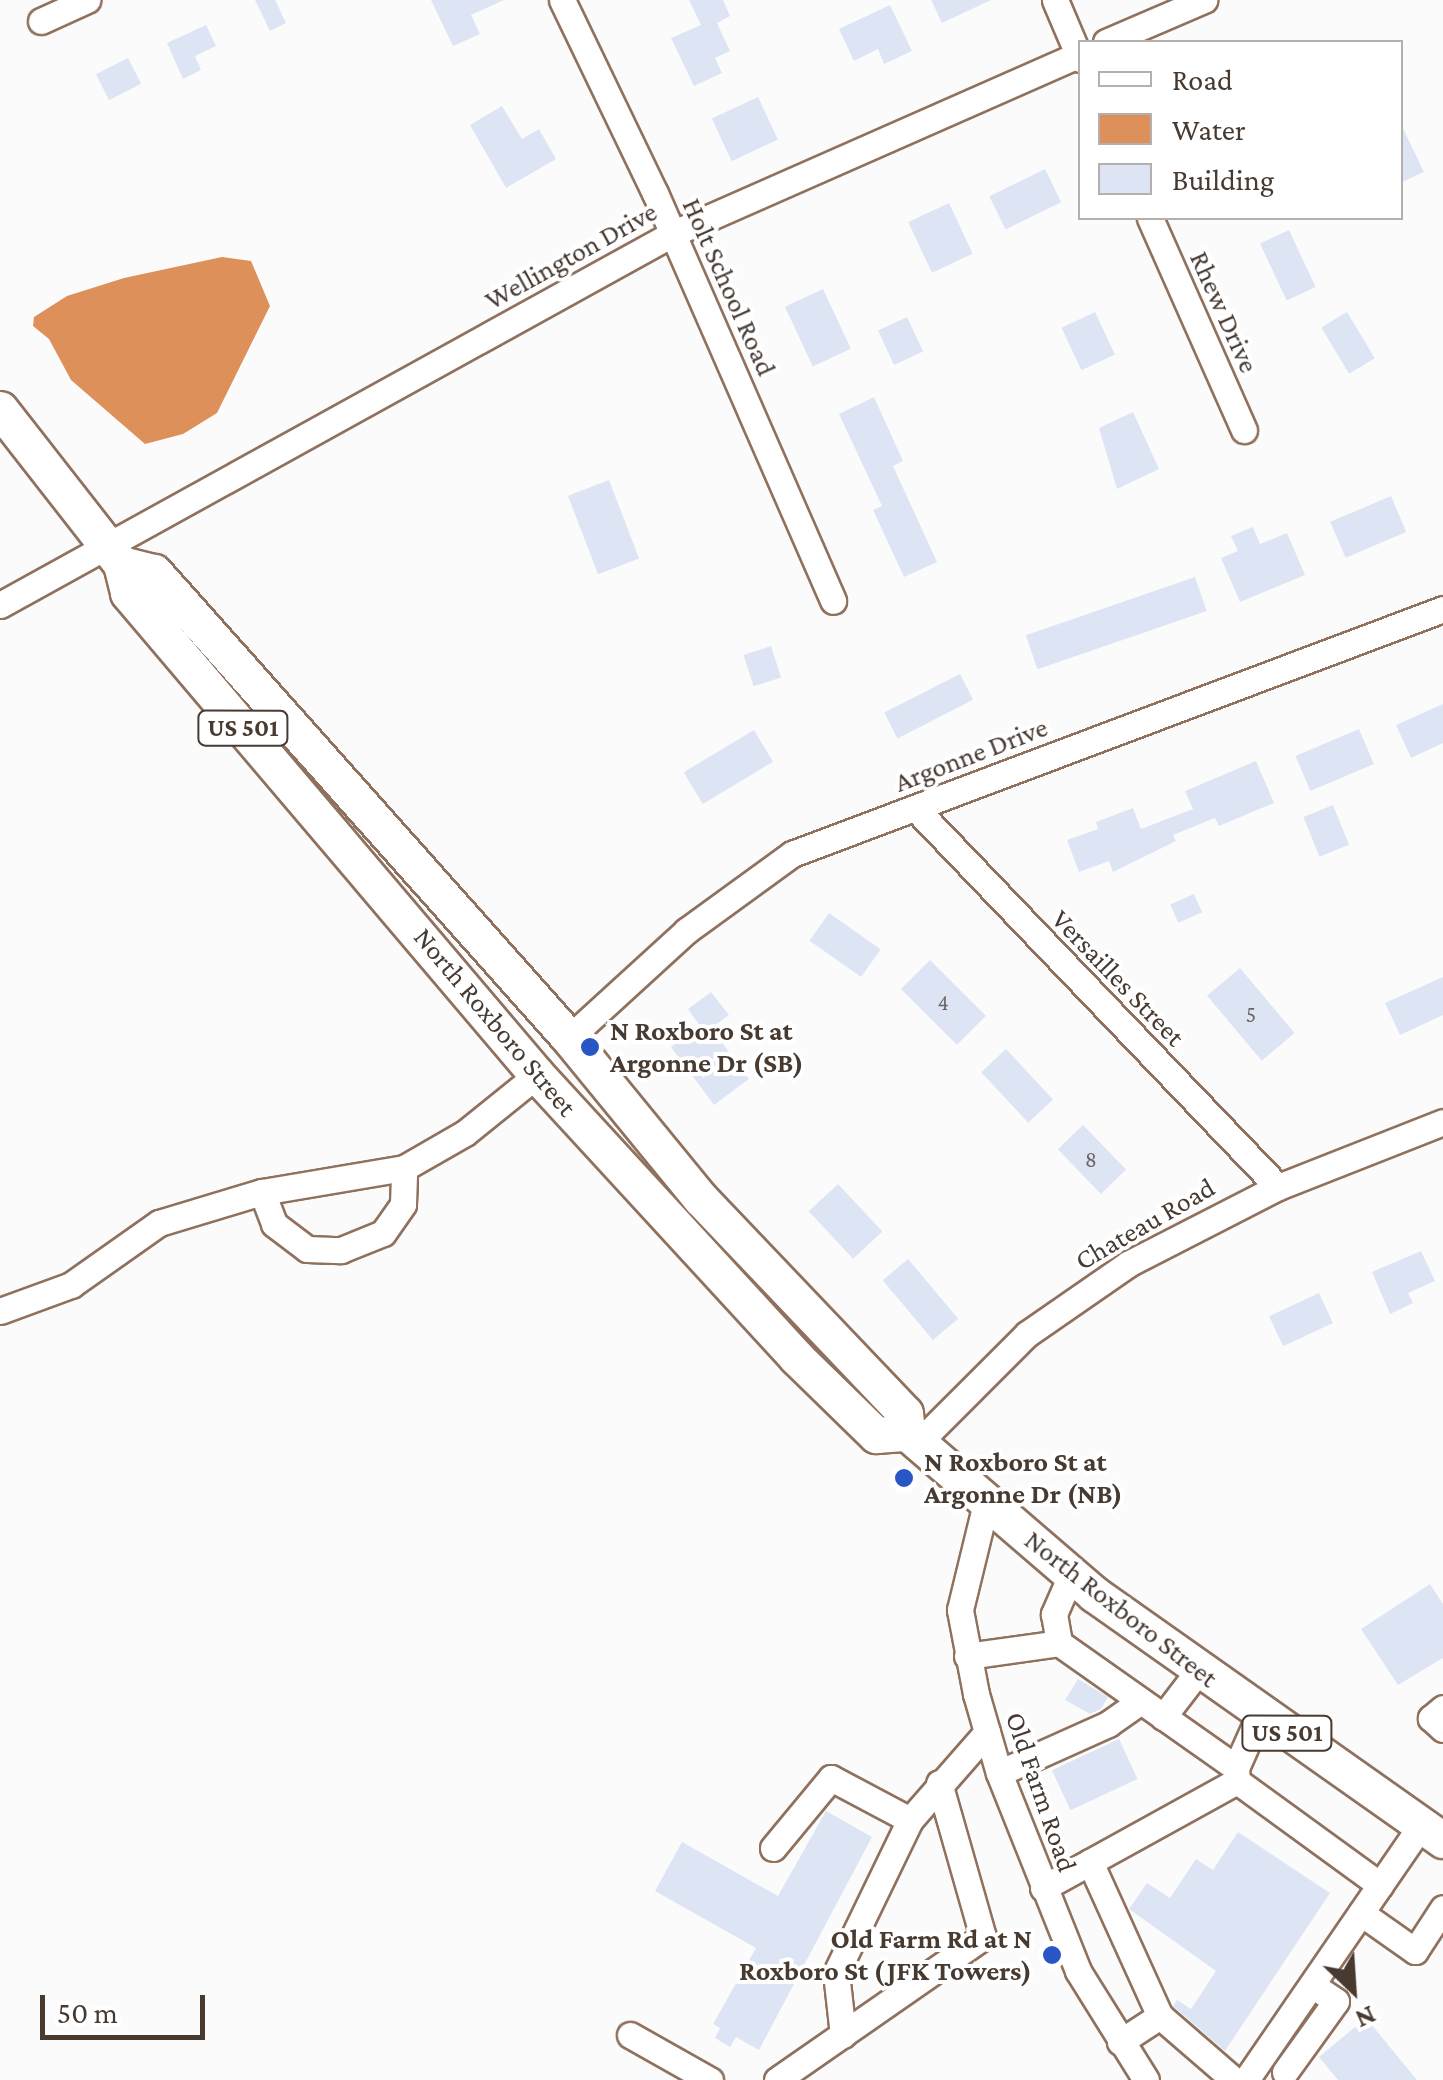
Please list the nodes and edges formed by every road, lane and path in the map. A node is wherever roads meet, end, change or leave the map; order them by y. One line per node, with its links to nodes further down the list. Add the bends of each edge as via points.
1 (87, 0): 5 (street)
2 (562, 0): 10 (street, Holt School Road)
3 (1055, 0): 7 (street)
4 (1204, 0): 6 (street)
5 (42, 21)
6 (1111, 40)
7 (1078, 52)
8 (1078, 57): 10 (street, Wellington Drive)
9 (1151, 220): 12 (street, Rhew Drive)
10 (672, 234): 13 (street, Wellington Drive); 14 (street, Holt School Road)
11 (0, 409): 13 (highway, North Roxboro Street / US 501)
12 (1244, 430)
13 (114, 554): 15 (street, Wellington Drive); 18 (highway, North Roxboro Street / US 501, via 128,593); 19 (highway, North Roxboro Street / US 501, via 154,572)
14 (833, 602)
15 (0, 605)
16 (1443, 610): 17 (street, Argonne Drive)
17 (916, 809): 19 (street, Argonne Drive, via 810,846 756,876); 23 (street, Versailles Street)
18 (400, 911): 19 (highway, via 425,912 540,1042); 20 (highway, North Roxboro Street / US 501)
19 (568, 1038): 25 (highway, North Roxboro Street / US 501)
20 (537, 1075): 22 (street, via 465,1133); 25 (highway, via 572,1080 661,1178); 27 (highway, North Roxboro Street / US 501, via 876,1435)
21 (1443, 1122): 23 (street, Chateau Road)
22 (404, 1168): 24 (street); 24 (street, via 403,1204 383,1232 341,1250 307,1249 274,1224)
23 (1278, 1187): 27 (street, Chateau Road, via 1197,1224 1086,1292 1027,1334)
24 (262, 1192): 26 (street, via 159,1224 71,1284)
25 (700, 1198): 27 (highway, North Roxboro Street / US 501, via 906,1412)
26 (0, 1311)
27 (912, 1438): 28 (highway, North Roxboro Street / US 501)
28 (986, 1503): 29 (highway, North Roxboro Street / US 501); 31 (street, Old Farm Road, via 963,1586)
29 (1071, 1575): 30 (street, via 1054,1614); 32 (highway, North Roxboro Street / US 501)
30 (1059, 1644): 31 (street); 33 (street)
31 (966, 1656): 38 (street, Old Farm Road)
32 (1200, 1670): 35 (highway, North Roxboro Street / US 501); 36 (street)
33 (1141, 1701): 36 (street); 39 (street, via 1108,1724)
34 (1443, 1708): 37 (street, via 1431,1718)
35 (1260, 1714): 40 (street); 43 (highway, North Roxboro Street / US 501)
36 (1162, 1717): 40 (street)
37 (1443, 1729)
38 (987, 1732): 39 (street, Old Farm Road); 41 (street)
39 (999, 1773): 47 (street, Old Farm Road)
40 (1236, 1774): 45 (street); 46 (street)
41 (939, 1783): 42 (street); 52 (street, via 984,1938)
42 (910, 1820): 44 (street, via 831,1778); 52 (street, via 836,1974)
43 (1432, 1833): 46 (street)
44 (773, 1848)
45 (1090, 1862): 47 (street); 51 (street)
46 (1380, 1886): 48 (street)
47 (1043, 1888): 54 (street, Old Farm Road, via 1078,1971)
48 (1361, 1913): 49 (street, via 1416,1951); 50 (street)
49 (1441, 1917)
50 (1312, 1984): 55 (street, via 1336,2002); 60 (street)
51 (1160, 2016): 54 (street); 59 (street)
52 (843, 2034): 57 (street)
53 (630, 2036): 56 (street)
54 (1120, 2042): 58 (street, Old Farm Road)
55 (1285, 2077)
56 (710, 2080)
57 (777, 2080)
58 (1146, 2080)
59 (1234, 2080)
60 (1246, 2080)

